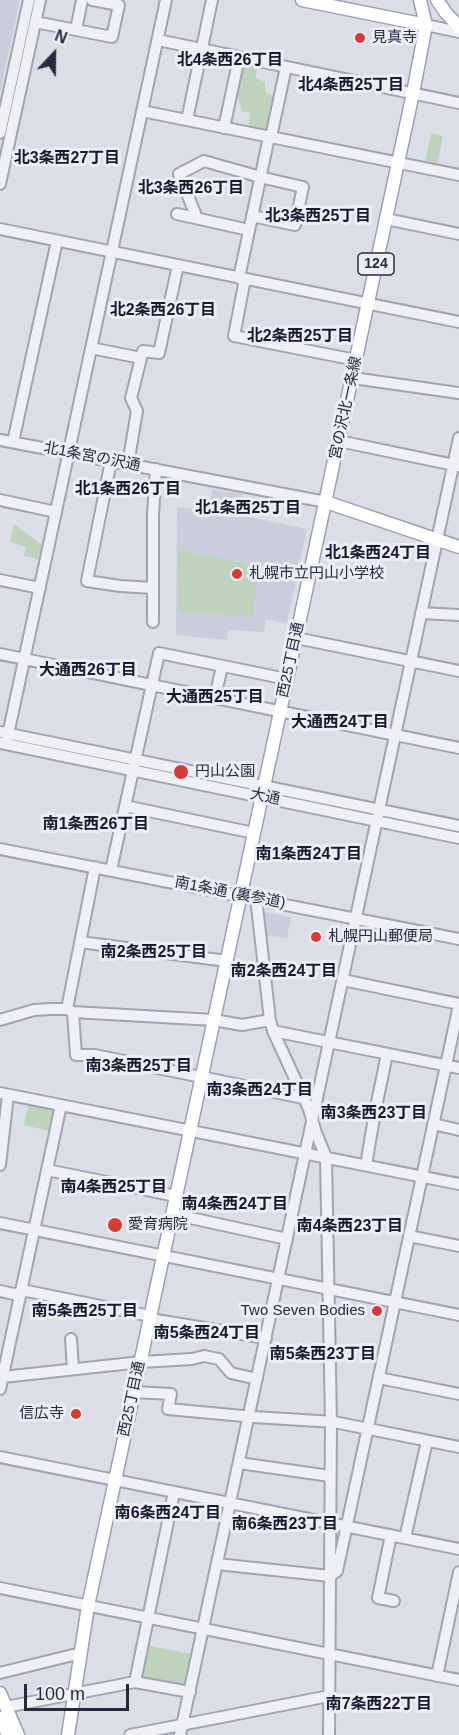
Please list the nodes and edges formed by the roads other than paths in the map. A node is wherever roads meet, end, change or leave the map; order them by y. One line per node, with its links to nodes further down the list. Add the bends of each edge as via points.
1 (29, 0): 24 (street)
2 (40, 0): 10 (street)
3 (82, 0): 13 (street)
4 (92, 0): 13 (street, via 119,6 112,37)
5 (166, 0): 15 (street)
6 (212, 0): 16 (street)
7 (302, 0): 11 (main road)
8 (420, 0): 11 (main road, 宮の沢北一条線 / 124)
9 (437, 0): 12 (main road)
10 (35, 22): 13 (street); 29 (street)
11 (426, 26): 14 (street); 19 (main road, 宮の沢北一条線 / 124)
12 (459, 27)
13 (76, 30)
14 (459, 32)
15 (158, 40): 16 (street); 21 (street)
16 (201, 50): 17 (street); 22 (street)
17 (239, 58): 18 (street); 23 (street)
18 (286, 67): 19 (street); 25 (street)
19 (413, 93): 20 (street); 26 (main road, 宮の沢北一条線 / 124)
20 (459, 102)
21 (142, 111): 22 (street); 38 (street)
22 (187, 120): 23 (street)
23 (224, 128): 25 (street)
24 (0, 132)
25 (270, 137): 26 (street); 28 (street)
26 (398, 163): 27 (street); 33 (main road, 宮の沢北一条線 / 124)
27 (459, 176)
28 (260, 177): 31 (street); 31 (street, via 303,187 295,225); 32 (street, via 204,161 179,174)
29 (0, 184)
30 (177, 214): 32 (street)
31 (252, 216): 35 (street)
32 (197, 218): 35 (street)
33 (386, 219): 36 (street); 41 (main road, 宮の沢北一条線 / 124)
34 (0, 229): 37 (street)
35 (249, 231): 40 (street)
36 (459, 234)
37 (57, 241): 38 (street); 51 (street)
38 (112, 252): 39 (street); 43 (street)
39 (178, 265): 40 (street); 44 (street, via 159,353 142,351)
40 (242, 278): 41 (street); 45 (street, via 234,336)
41 (368, 304): 42 (street); 45 (main road, 宮の沢北一条線 / 124)
42 (459, 322)
43 (91, 348): 44 (street); 52 (street)
44 (141, 358): 54 (street, via 131,398 137,411)
45 (356, 360): 46 (main road, 宮の沢北一条線 / 124)
46 (352, 378): 47 (street); 50 (main road, 宮の沢北一条線 / 124)
47 (459, 393)
48 (459, 438): 55 (street)
49 (0, 440): 51 (street, 北1条宮の沢通)
50 (339, 441): 55 (street); 58 (main road, 宮の沢北一条線 / 124)
51 (13, 442): 52 (street, 北1条宮の沢通)
52 (69, 453): 53 (street, 北1条宮の沢通); 59 (street)
53 (111, 461): 54 (street, 北1条宮の沢通); 64 (street, via 87,581)
54 (128, 464): 56 (street, 北1条宮の沢通)
55 (456, 465): 60 (street)
56 (156, 469): 58 (street, 北1条宮の沢通); 64 (street)
57 (0, 500): 59 (street)
58 (326, 502): 60 (main road); 68 (main road, 西25丁目通)
59 (56, 512): 63 (street)
60 (437, 540): 61 (main road); 65 (street)
61 (459, 547)
62 (0, 580): 63 (street)
63 (40, 588): 70 (street)
64 (153, 588): 67 (street)
65 (421, 613): 66 (street); 71 (street)
66 (459, 615)
67 (153, 622)
68 (296, 638): 71 (street); 74 (main road, 西25丁目通)
69 (0, 654): 70 (street)
70 (24, 659): 75 (street); 79 (street)
71 (411, 662): 73 (street); 78 (street)
72 (222, 666): 74 (street); 75 (street, via 159,653); 76 (street)
73 (459, 671)
74 (287, 679): 77 (main road, 西25丁目通)
75 (152, 685): 76 (street); 81 (street)
76 (215, 698): 77 (street)
77 (280, 711): 78 (street); 82 (main road, 西25丁目通)
78 (395, 735): 80 (street); 84 (street)
79 (3, 738): 81 (street, 大通)
80 (459, 748)
81 (134, 765): 82 (street, 大通); 83 (street)
82 (263, 792): 84 (street, 大通); 86 (main road, 西25丁目通)
83 (125, 806): 86 (street); 90 (street)
84 (378, 815): 85 (street, 大通); 87 (street, 大通); 93 (street)
85 (459, 826)
86 (254, 832): 91 (main road, 西25丁目通)
87 (459, 837)
88 (0, 849): 89 (street, 南1条通 (裏参道))
89 (95, 867): 90 (street, 南1条通 (裏参道)); 95 (street)
90 (111, 870): 91 (street, 南1条通 (裏参道))
91 (241, 895): 92 (street, 南1条通 (裏参道)); 96 (main road, 西25丁目通)
92 (256, 898): 93 (street, 南1条通 (裏参道)); 102 (street)
93 (356, 919): 94 (street, 南1条通 (裏参道)); 97 (street)
94 (459, 939)
95 (80, 942): 96 (street); 99 (street)
96 (226, 961): 101 (main road, 西25丁目通)
97 (343, 980): 98 (street); 103 (street)
98 (459, 1004): 105 (street)
99 (70, 1010): 100 (street, via 34,1010); 101 (street); 107 (street, via 76,1054)
100 (0, 1020)
101 (214, 1020): 102 (street); 107 (main road, 西25丁目通)
102 (272, 1026): 103 (street); 109 (street)
103 (330, 1042): 104 (street); 111 (street)
104 (387, 1053): 105 (street); 118 (street)
105 (446, 1066): 106 (street); 112 (street)
106 (459, 1068)
107 (202, 1076): 109 (street); 113 (main road, 西25丁目通)
108 (4, 1094): 110 (street); 117 (street)
109 (303, 1098): 111 (street)
110 (61, 1105): 113 (street); 119 (street)
111 (312, 1121): 115 (street); 116 (street)
112 (433, 1124): 114 (street); 120 (street)
113 (190, 1130): 115 (street); 122 (main road, 西25丁目通)
114 (459, 1130)
115 (306, 1153): 116 (street); 127 (street)
116 (326, 1157): 118 (street); 131 (street)
117 (0, 1165)
118 (366, 1166): 120 (street)
119 (47, 1170): 122 (street); 125 (street)
120 (422, 1177): 121 (street); 126 (street)
121 (459, 1184)
122 (176, 1196): 123 (main road, 西25丁目通)
123 (172, 1214): 127 (street); 129 (main road, 西25丁目通)
124 (0, 1223): 125 (street)
125 (34, 1230): 129 (street); 133 (street)
126 (409, 1236): 128 (street); 134 (street)
127 (287, 1239): 130 (street)
128 (459, 1246)
129 (163, 1256): 130 (street); 136 (main road, 西25丁目通)
130 (279, 1279): 131 (street); 137 (street)
131 (328, 1289): 134 (street); 148 (street)
132 (0, 1291): 133 (street)
133 (21, 1293): 136 (street, via 27,1291); 141 (street)
134 (395, 1303): 135 (street); 142 (street)
135 (459, 1315)
136 (150, 1317): 137 (street); 139 (main road, 西25丁目通)
137 (266, 1338): 143 (street)
138 (70, 1339): 140 (street)
139 (141, 1362): 140 (street); 143 (street, via 204,1356 219,1359 231,1373); 145 (main road, 西25丁目通)
140 (73, 1369): 141 (street)
141 (3, 1377): 144 (street)
142 (379, 1378): 146 (street); 149 (street)
143 (257, 1379): 147 (street)
144 (0, 1389)
145 (134, 1392): 147 (street, via 171,1394 168,1409); 155 (main road, 西25丁目通)
146 (459, 1394)
147 (249, 1417): 148 (street); 153 (street)
148 (331, 1422): 149 (street); 154 (street)
149 (368, 1429): 150 (street); 159 (street)
150 (427, 1441): 151 (street); 161 (street)
151 (459, 1447)
152 (0, 1457): 155 (street)
153 (239, 1463): 154 (street); 157 (street)
154 (330, 1476): 158 (street)
155 (115, 1480): 156 (street); 168 (main road, 西25丁目通)
156 (174, 1492): 157 (street); 170 (street)
157 (230, 1503): 158 (street); 163 (street)
158 (331, 1523): 159 (street); 165 (street)
159 (347, 1526): 160 (street); 165 (street, via 337,1571)
160 (391, 1535): 161 (street); 167 (street, via 378,1598)
161 (405, 1538): 162 (street)
162 (459, 1549)
163 (217, 1564): 165 (street); 171 (street)
164 (459, 1572): 169 (street)
165 (330, 1575): 173 (street)
166 (0, 1588): 168 (street)
167 (394, 1601)
168 (88, 1606): 170 (street); 172 (main road, 西25丁目通)
169 (455, 1610): 175 (street)
170 (148, 1618): 171 (street); 177 (street)
171 (203, 1629): 173 (street); 178 (street)
172 (81, 1653): 174 (street); 180 (main road, 西25丁目通)
173 (330, 1654): 175 (street); 181 (street)
174 (0, 1673)
175 (437, 1676): 176 (street)
176 (459, 1680)
177 (135, 1682): 178 (street); 180 (street)
178 (189, 1692): 183 (street)
179 (0, 1693): 182 (main road)
180 (74, 1694): 182 (street); 186 (main road, 西25丁目通)
181 (329, 1696): 183 (street); 188 (street)
182 (3, 1713): 184 (main road); 185 (main road)
183 (181, 1730): 187 (street)
184 (8, 1735)
185 (18, 1735)
186 (69, 1735)
187 (130, 1735)
188 (329, 1735)

